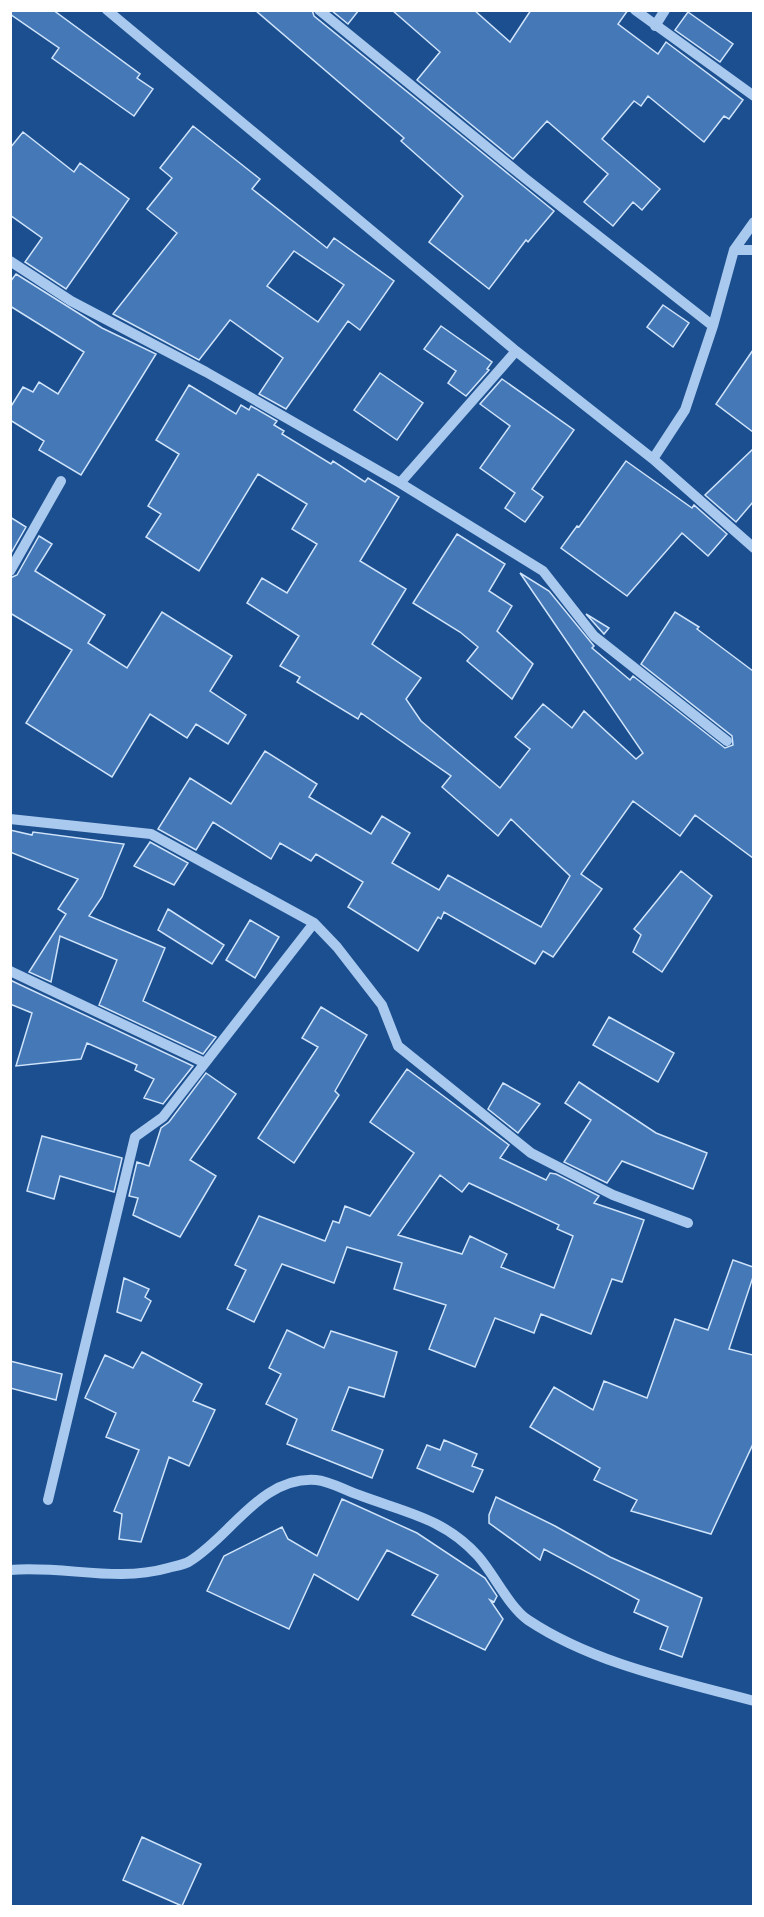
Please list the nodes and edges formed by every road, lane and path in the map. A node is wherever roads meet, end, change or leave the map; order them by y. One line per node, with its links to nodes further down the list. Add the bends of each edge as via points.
1 (107, 10): 12 (street)
2 (318, 10): 11 (street)
3 (635, 10): 5 (street)
4 (665, 10): 5 (street)
5 (655, 26): 6 (street)
6 (753, 96)
7 (753, 222): 8 (street)
8 (734, 250): 9 (street); 11 (street)
9 (753, 250)
10 (10, 261): 15 (street, via 70,301 206,372)
11 (713, 326): 13 (street, via 685,410)
12 (516, 351): 13 (street); 15 (street)
13 (653, 459): 16 (street)
14 (61, 481): 17 (street)
15 (400, 483): 18 (street, via 543,571 594,636)
16 (753, 548)
17 (10, 571)
18 (727, 741)
19 (10, 819): 20 (street, via 151,834)
20 (314, 923): 22 (street); 23 (street, via 382,1005 398,1046 531,1153 612,1195)
21 (10, 971): 22 (street)
22 (205, 1063): 24 (street, via 164,1117 135,1137)
23 (688, 1223)
24 (48, 1500)
25 (10, 1570): 26 (street, via 37,1568 113,1576 152,1572 189,1562 257,1502 285,1485 317,1480 425,1516 458,1536 526,1619 562,1639 634,1670)
26 (753, 1701)

